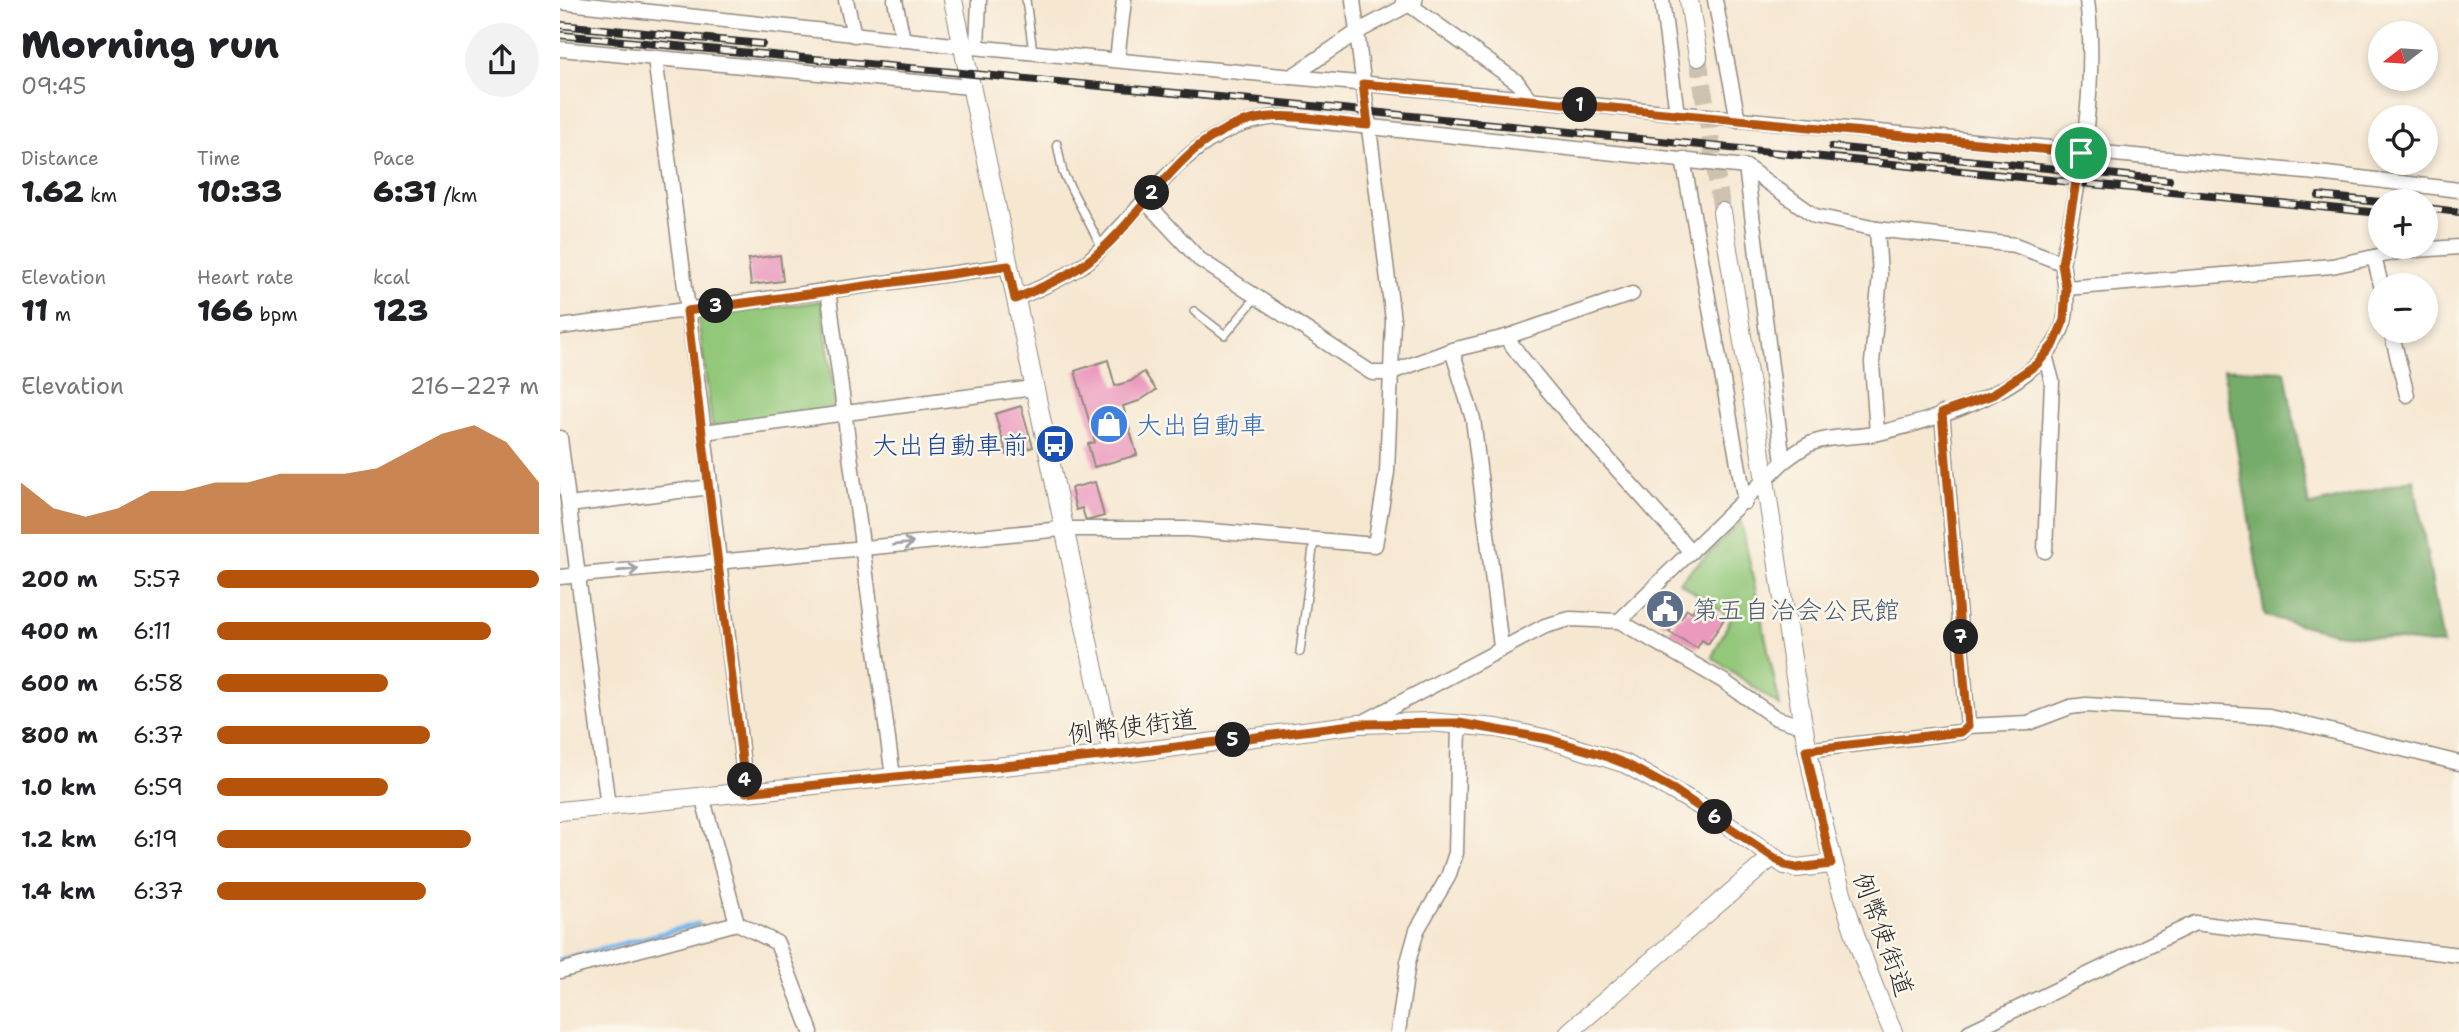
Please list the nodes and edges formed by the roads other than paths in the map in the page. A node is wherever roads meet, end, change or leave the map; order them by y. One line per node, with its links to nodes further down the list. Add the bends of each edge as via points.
1 (846, 0): 15 (street)
2 (895, 0): 16 (street)
3 (953, 0): 17 (street)
4 (979, 0): 17 (street)
5 (1026, 0): 19 (lane)
6 (1124, 0): 22 (street)
7 (1353, 0): 14 (street)
8 (1662, 0): 27 (street)
9 (1689, 0): 20 (street)
10 (1715, 0): 28 (street)
11 (2087, 0): 31 (street, via 2093,46)
12 (1410, 1): 14 (street); 26 (street, via 1517,82)
13 (560, 2): 15 (street)
14 (1357, 32): 23 (street); 24 (street)
15 (854, 35): 16 (street)
16 (903, 40): 17 (street)
17 (970, 46): 19 (street); 25 (street)
18 (560, 50): 21 (street)
19 (1033, 52): 22 (street)
20 (1698, 57)
21 (655, 58): 25 (street); 49 (street)
22 (1117, 60): 23 (street)
23 (1291, 77): 24 (street)
24 (1363, 84): 26 (street); 29 (street)
25 (970, 87): 43 (street)
26 (1530, 100): 27 (street)
27 (1677, 114): 28 (street)
28 (1738, 120): 31 (street)
29 (1368, 125): 32 (street); 35 (street, via 1277,117 1243,122 1200,145); 56 (street, via 1393,320)
30 (1057, 144): 38 (lane, via 1063,173)
31 (2081, 153): 34 (street); 42 (street)
32 (1683, 159): 33 (street); 67 (street)
33 (1746, 167): 37 (street, via 1815,216); 64 (street)
34 (2459, 190)
35 (1145, 201): 38 (street); 47 (street, via 1199,258)
36 (1722, 212): 65 (street)
37 (1877, 229): 42 (street, via 2015,245); 62 (street, via 1880,275 1871,363)
38 (1101, 247): 48 (street, via 1064,276)
39 (2459, 247): 40 (street)
40 (2438, 248)
41 (2368, 258): 44 (street, via 2332,266)
42 (2062, 264): 44 (street)
43 (1008, 266): 45 (street); 48 (street)
44 (2066, 288): 55 (street, via 2064,320)
45 (828, 290): 49 (street); 60 (street)
46 (1632, 293): 52 (street)
47 (1257, 295): 50 (lane, via 1226,335); 56 (street, via 1372,373)
48 (1015, 299): 57 (street)
49 (687, 311): 51 (street); 61 (street)
50 (1194, 311)
51 (560, 327)
52 (1506, 337): 54 (street); 73 (street, via 1542,386)
53 (2395, 343): 58 (street)
54 (1452, 351): 56 (street); 78 (street, via 1473,419)
55 (2045, 355): 59 (street, via 1992,395); 72 (street, via 2052,381)
56 (1389, 373): 70 (street, via 1387,472 1375,545)
57 (1033, 388): 60 (street); 69 (street)
58 (2407, 395)
59 (1942, 413): 62 (street); 83 (street)
60 (844, 415): 61 (street); 71 (street)
61 (704, 432): 66 (street)
62 (1877, 433): 64 (street, via 1813,442)
63 (560, 438): 68 (street)
64 (1783, 462): 65 (street)
65 (1765, 481): 67 (street); 82 (street)
66 (710, 487): 68 (street); 74 (street)
67 (1745, 502): 73 (street)
68 (569, 505): 75 (street)
69 (1062, 529): 70 (street, via 1188,528); 71 (street, one-way to 69); 85 (street)
70 (1314, 540): 79 (lane)
71 (862, 548): 74 (street); 87 (street)
72 (2045, 551)
73 (1691, 552): 77 (street)
74 (719, 562): 75 (street, one-way to 74); 88 (street)
75 (578, 575): 76 (street); 90 (street)
76 (560, 576)
77 (1619, 621): 78 (street, via 1570,619); 82 (street, via 1723,681 1776,718)
78 (1501, 647): 81 (street)
79 (1300, 652)
80 (1459, 723): 81 (street, 例幣使街道); 92 (street, 例幣使街道, via 1548,739 1626,764 1700,806); 98 (street, via 1456,853 1448,877 1417,930)
81 (1359, 724): 85 (street, 例幣使街道)
82 (1802, 726): 84 (street)
83 (1968, 726): 84 (street, via 1961,732); 86 (street, via 2028,723 2087,705 2270,716)
84 (1806, 750): 93 (street)
85 (1112, 755): 87 (street, 例幣使街道)
86 (2459, 763)
87 (892, 777): 88 (street, 例幣使街道)
88 (746, 792): 89 (street, 例幣使街道)
89 (702, 796): 90 (street, 例幣使街道); 94 (street)
90 (608, 806): 91 (street, 例幣使街道)
91 (560, 811)
92 (1771, 859): 93 (street, 例幣使街道, via 1797,868); 99 (street)
93 (1831, 864): 100 (street, 例幣使街道, via 1867,972)
94 (737, 923): 96 (street); 97 (street, via 777,943)
95 (2459, 955): 101 (street, via 2195,923)
96 (560, 971)
97 (811, 1032)
98 (1398, 1032)
99 (1569, 1032)
100 (1893, 1032)
101 (1969, 1032)

